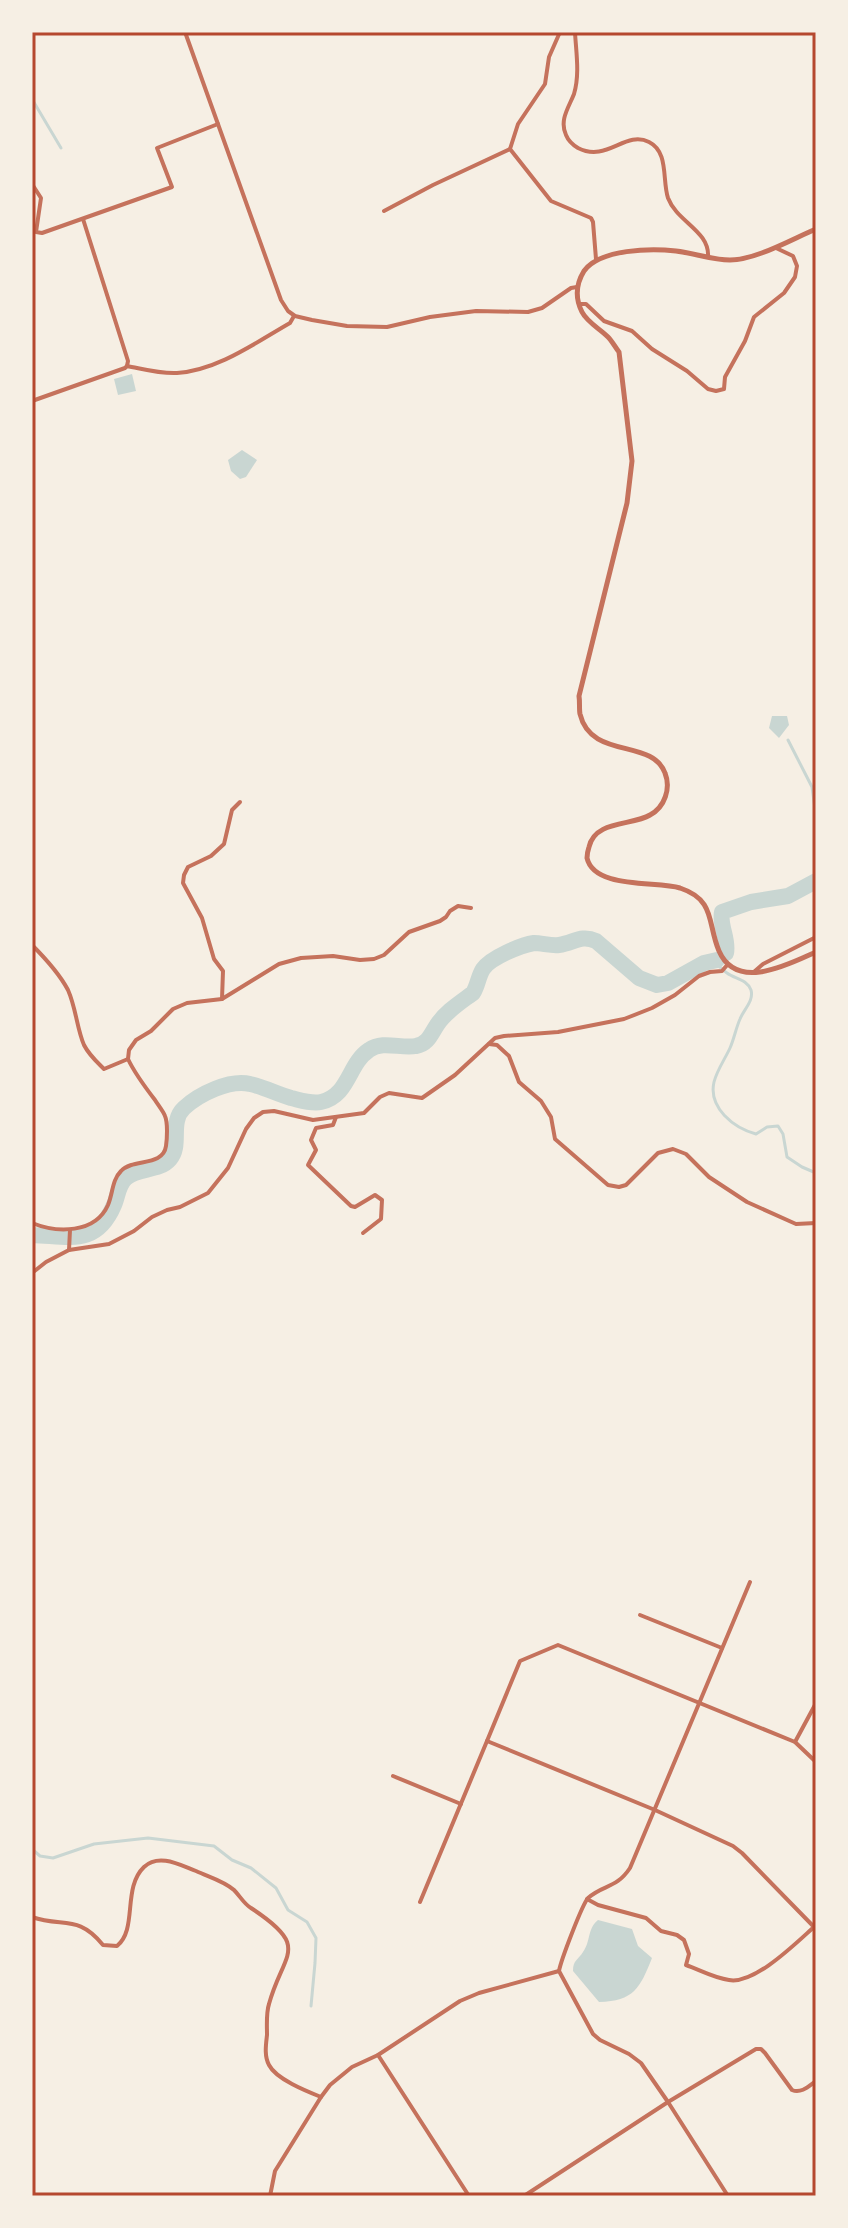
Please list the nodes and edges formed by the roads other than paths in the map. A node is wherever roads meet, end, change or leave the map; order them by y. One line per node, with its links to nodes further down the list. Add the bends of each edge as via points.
1 (185, 32): 4 (street)
2 (560, 32): 5 (street, via 545,84 518,124)
3 (575, 32): 13 (street, via 578,68 565,114 566,134 587,152 610,150 630,140 649,142 662,158 668,197 677,214 706,241)
4 (218, 124): 8 (street, via 157,148 172,187); 17 (street, via 281,300)
5 (510, 149): 7 (street); 14 (street, via 551,201 591,218)
6 (32, 184): 10 (street, via 41,198)
7 (384, 211)
8 (83, 219): 10 (street); 18 (street)
9 (816, 229): 12 (street)
10 (36, 232): 11 (street)
11 (32, 241)
12 (774, 247): 13 (street, via 747,258); 16 (street, via 793,256 795,277 754,317 724,389 708,389 632,331)
13 (708, 257): 14 (street, via 642,250)
14 (596, 259): 15 (street)
15 (577, 287): 16 (street); 17 (street, via 528,312 476,311 387,327)
16 (579, 304): 25 (street, via 583,316 619,352 632,461 627,503 579,696 580,715 587,731 608,745 646,754 659,763 667,790 651,815 605,828 590,840 586,857 594,872 606,878 679,888 699,897 709,912)
17 (295, 316): 18 (street, via 226,360 195,370 166,373)
18 (127, 366): 19 (street)
19 (32, 401)
20 (240, 802): 27 (street, via 232,810 224,844 188,867 183,883 223,971)
21 (471, 908): 27 (street, via 458,906 440,921 409,932 374,959 301,958 279,964)
22 (816, 937): 26 (street)
23 (32, 945): 29 (street, via 67,989 90,1055 104,1069)
24 (816, 952): 26 (street, via 783,967)
25 (725, 967): 26 (street); 28 (street, via 624,1019 504,1036)
26 (753, 972)
27 (222, 999): 29 (street, via 173,1009 136,1040)
28 (487, 1044): 30 (street, via 422,1098 389,1093 364,1113); 32 (street, via 509,1056 519,1082 551,1117 555,1139 608,1185 626,1185 658,1153 673,1149 747,1202 796,1224)
29 (128, 1059): 33 (street, via 166,1116 166,1149 155,1160 121,1171 100,1216)
30 (336, 1117): 34 (street, via 333,1125 316,1128 311,1140 316,1150 308,1165 351,1206 375,1195 382,1200 381,1219); 35 (street, via 313,1120 263,1112 246,1129 228,1168 208,1193 160,1213 109,1244)
31 (32, 1223): 33 (street)
32 (816, 1223)
33 (70, 1230): 35 (street)
34 (363, 1233)
35 (69, 1250): 36 (street)
36 (32, 1273)
37 (750, 1582): 39 (street)
38 (640, 1615): 39 (street)
39 (722, 1648): 40 (street)
40 (698, 1702): 42 (street, via 558,1645 520,1661); 43 (street); 47 (street)
41 (816, 1703): 43 (street)
42 (487, 1741): 46 (street); 47 (street)
43 (795, 1742): 44 (street)
44 (816, 1762)
45 (393, 1776): 46 (street)
46 (461, 1804): 49 (street)
47 (655, 1810): 48 (street, via 624,1878); 51 (street, via 733,1846)
48 (587, 1899): 51 (street, via 646,1918 661,1931 677,1935 689,1954 686,1965 729,1980 773,1963); 52 (street)
49 (420, 1902)
50 (32, 1917): 55 (street, via 82,1926 103,1945 117,1946 126,1932 136,1879 152,1862 173,1862 225,1884 281,1931 289,1946 268,2005 268,2064)
51 (815, 1927)
52 (559, 1971): 53 (street, via 460,2001); 56 (street, via 593,2034 641,2063)
53 (378, 2055): 55 (street, via 352,2067); 58 (street)
54 (816, 2081): 56 (street, via 792,2090 765,2053 756,2049)
55 (321, 2097): 57 (street, via 275,2171)
56 (668, 2102): 59 (street); 60 (street)
57 (270, 2196)
58 (469, 2196)
59 (524, 2196)
60 (728, 2196)

